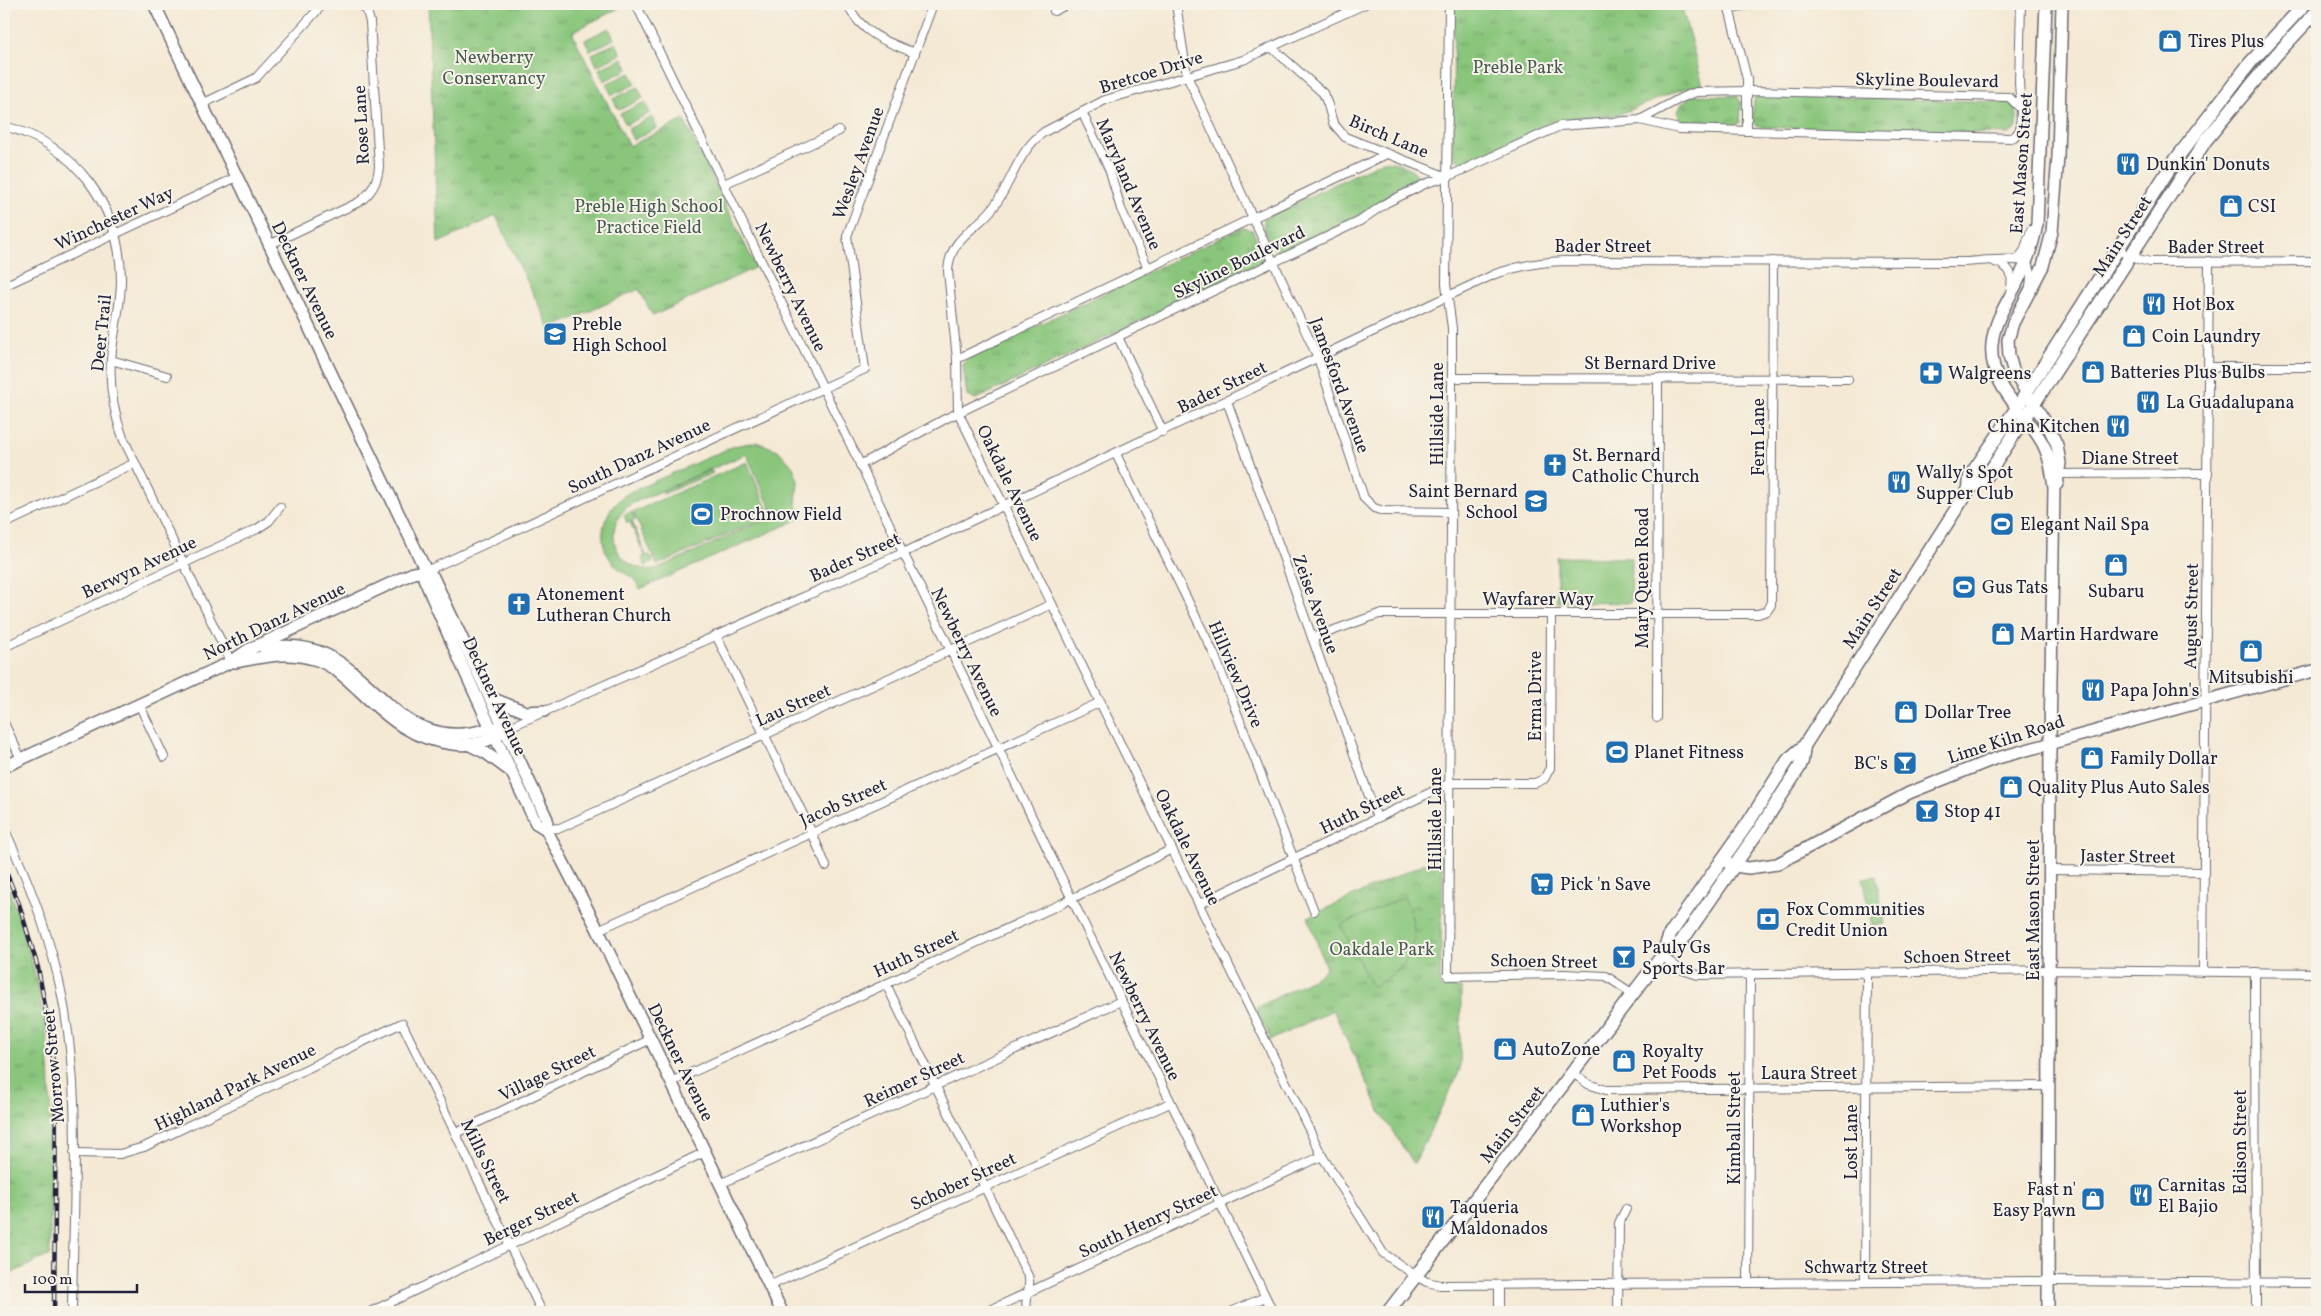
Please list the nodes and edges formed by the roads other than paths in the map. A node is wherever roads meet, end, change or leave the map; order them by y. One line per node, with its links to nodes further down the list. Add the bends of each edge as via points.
1 (154, 4): 25 (street, Deckner Avenue)
2 (323, 4): 25 (street, via 256,78)
3 (360, 4): 38 (street, Rose Lane, via 367,11 370,22 379,166 375,185 359,202)
4 (636, 4): 35 (street, Newberry Avenue)
5 (847, 4): 20 (street, via 856,20 871,34)
6 (933, 4): 20 (street, Wesley Avenue)
7 (1068, 4): 17 (street)
8 (1176, 4): 21 (street, Jamesford Avenue)
9 (1366, 4): 19 (street, Bretcoe Drive)
10 (1449, 4): 34 (street, Hillside Lane)
11 (1754, 4): 16 (street)
12 (2021, 4): 22 (street)
13 (2046, 4): 42 (street, East Mason Street, via 2038,224 2033,246)
14 (2062, 4): 49 (street, East Mason Street, via 2054,219 2043,266)
15 (2305, 4): 39 (main road, Main Street, via 2266,44 2218,102 2172,163)
16 (1728, 6): 23 (street)
17 (1054, 11)
18 (2317, 11): 40 (main road, Main Street, via 2206,140)
19 (1271, 47): 21 (street, Bretcoe Drive, via 1243,60); 32 (street, Birch Lane, via 1323,93 1340,134)
20 (915, 53): 58 (street, Wesley Avenue, via 848,236)
21 (1186, 76): 27 (street, Bretcoe Drive, via 1105,100); 36 (street, Jamesford Avenue)
22 (2019, 83): 24 (street); 26 (street)
23 (1748, 91): 24 (street, Skyline Boulevard); 28 (street, Skyline Boulevard, via 1696,92); 31 (street)
24 (2009, 97): 26 (street, Skyline Boulevard)
25 (202, 104): 33 (street, Deckner Avenue)
26 (2021, 109): 31 (street, Skyline Boulevard, via 2020,130 2010,138)
27 (1082, 112): 47 (street, Maryland Avenue, via 1110,171 1121,209); 54 (street, Bretcoe Drive, via 1044,132 1029,144 1001,198 951,252 948,271)
28 (1640, 120): 31 (street, Skyline Boulevard, via 1679,130); 34 (street, Skyline Boulevard, via 1560,126)
29 (4, 126): 37 (street, Deer Trail, via 48,144 73,163 93,186)
30 (839, 131): 35 (street)
31 (1748, 131)
32 (1387, 154): 34 (street, Birch Lane); 36 (street, Skyline Boulevard)
33 (237, 177): 37 (street, Winchester Way); 38 (street, Deckner Avenue)
34 (1447, 177): 44 (street, Skyline Boulevard, via 1386,203 1360,221); 51 (street, Hillside Lane)
35 (724, 184): 64 (street, Newberry Avenue)
36 (1253, 218): 44 (street, Jamesford Avenue); 47 (street, Skyline Boulevard)
37 (115, 234): 48 (street, Winchester Way); 55 (street, Deer Trail, via 121,280)
38 (269, 245): 84 (street, Deckner Avenue)
39 (2118, 249): 40 (street, Bader Street); 65 (main road, Main Street)
40 (2130, 257): 43 (street, Bader Street, via 2150,262); 67 (main road, Main Street)
41 (1773, 261): 45 (street, Bader Street); 51 (street, Bader Street, via 1552,261 1504,271); 62 (street, Fern Lane)
42 (2022, 261): 45 (street, Bader Street); 49 (street, via 2032,273); 50 (street, East Mason Street)
43 (2209, 261): 46 (street, Bader Street); 56 (street, August Street)
44 (1274, 262): 52 (street, Skyline Boulevard); 53 (street, Jamesford Avenue)
45 (1993, 262): 50 (street, via 2005,266 2013,277)
46 (2317, 262)
47 (1148, 268): 54 (street, Skyline Boulevard)
48 (4, 286)
49 (2028, 295): 65 (street, East Mason Street, via 2008,340 2011,364)
50 (2010, 296): 68 (street, East Mason Street, via 1996,324 1992,357 1998,380)
51 (1447, 297): 53 (street, Bader Street); 60 (street, Hillside Lane, via 1452,328)
52 (1118, 337): 69 (street, Skyline Boulevard); 71 (street)
53 (1318, 358): 66 (street, Bader Street); 80 (street, Jamesford Avenue, via 1368,503 1383,511)
54 (957, 359): 69 (street, Bretcoe Drive)
55 (111, 360): 59 (street); 73 (street, Deer Trail, via 113,404 123,438)
56 (2209, 366): 57 (street); 75 (street, August Street)
57 (2317, 367)
58 (865, 369): 64 (street, South Danz Avenue)
59 (167, 376)
60 (1452, 378): 61 (street, St Bernard Drive); 80 (street, Hillside Lane)
61 (1658, 378): 62 (street, St Bernard Drive); 89 (street, Mary Queen Road)
62 (1773, 378): 63 (street, St Bernard Drive); 86 (street, Fern Lane, via 1771,605)
63 (1848, 379)
64 (823, 388): 74 (street, Newberry Avenue); 84 (street, South Danz Avenue)
65 (2026, 392): 67 (street, East Mason Street); 68 (main road, Main Street)
66 (1227, 401): 71 (street, Bader Street); 91 (street, Zeise Avenue)
67 (2035, 404): 70 (main road, Main Street); 76 (street, East Mason Street, via 2057,445)
68 (2017, 408): 70 (street, East Mason Street); 77 (main road, Main Street, via 1970,476)
69 (958, 412): 74 (street, Skyline Boulevard); 78 (street, Oakdale Avenue)
70 (2025, 418): 76 (street, East Mason Street, via 2043,445); 77 (main road, Main Street, via 1985,480)
71 (1163, 432): 72 (street, Bader Street)
72 (1116, 454): 78 (street, Bader Street); 122 (street, Hillview Drive, via 1214,654)
73 (135, 463): 81 (street); 83 (street, Deer Trail)
74 (860, 464): 82 (street, Newberry Avenue)
75 (2208, 473): 76 (street, Diane Street); 98 (street, August Street)
76 (2056, 474): 107 (street, East Mason Street)
77 (1969, 489): 109 (main road, Main Street)
78 (1005, 506): 82 (street, Bader Street); 85 (street, Oakdale Avenue)
79 (280, 507): 83 (street, Berwyn Avenue, via 262,526)
80 (1452, 512): 87 (street, Hillside Lane)
81 (4, 524)
82 (903, 553): 90 (street, Bader Street); 94 (street, Newberry Avenue)
83 (183, 563): 92 (street, Berwyn Avenue); 95 (street, Deer Trail)
84 (426, 571): 93 (street, North Danz Avenue, via 412,573); 97 (street, Deckner Avenue, via 433,577); 105 (street, Deckner Avenue, via 424,578)
85 (1052, 604): 94 (street, Lau Street); 99 (street, Oakdale Avenue)
86 (1767, 611): 89 (street, Wayfarer Way, via 1758,614)
87 (1451, 614): 88 (street, Wayfarer Way); 91 (street, Wayfarer Way, via 1379,614); 116 (street, Hillside Lane)
88 (1550, 614): 89 (street, Wayfarer Way); 115 (street, Erma Drive, via 1550,768)
89 (1657, 614): 102 (street, Mary Queen Road)
90 (716, 635): 101 (street, Bader Street); 106 (street)
91 (1312, 638): 117 (street, Zeise Avenue)
92 (4, 646)
93 (248, 650): 95 (street, North Danz Avenue); 105 (street, via 281,646 326,653 350,669 409,721 421,727 458,735)
94 (950, 650): 106 (street, Lau Street); 110 (street, Newberry Avenue)
95 (231, 662): 100 (street, North Danz Avenue); 108 (street, via 275,654 318,660 410,732 433,741)
96 (2317, 670): 98 (street, Lime Kiln Road)
97 (490, 698): 101 (street, via 526,712); 104 (street, Deckner Avenue)
98 (2205, 700): 107 (street, Lime Kiln Road); 127 (street, August Street)
99 (1100, 702): 110 (street, Jacob Street); 121 (street, Oakdale Avenue)
100 (139, 704): 111 (street); 112 (street, North Danz Avenue)
101 (544, 711): 104 (street, Bader Street)
102 (1657, 718)
103 (4, 723): 112 (street)
104 (505, 729): 105 (street); 119 (street, Deckner Avenue, via 547,819)
105 (492, 733): 108 (street); 114 (street, Deckner Avenue)
106 (764, 734): 119 (street, Lau Street, via 560,828); 120 (street)
107 (2050, 742): 125 (street, Lime Kiln Road, via 1987,761 1909,793 1777,864 1760,868); 126 (street, East Mason Street)
108 (470, 745): 114 (street)
109 (1804, 746): 123 (main road, Main Street, via 1788,760); 125 (main road, Main Street, via 1800,766)
110 (998, 749): 120 (street, Jacob Street); 128 (street, Newberry Avenue)
111 (164, 757)
112 (21, 759): 113 (street, North Danz Avenue)
113 (4, 767)
114 (513, 775): 119 (street, Deckner Avenue, via 536,823)
115 (1546, 777): 116 (street, Huth Street, via 1535,783)
116 (1450, 783): 117 (street, Huth Street); 139 (street, Hillside Lane)
117 (1377, 818): 122 (street, Huth Street)
118 (4, 828): 154 (street, Morrow Street, via 33,896 57,974 72,1074)
119 (546, 829): 131 (street, Deckner Avenue)
120 (812, 833): 124 (street); 131 (street, Jacob Street)
121 (1172, 850): 128 (street, Huth Street); 129 (street, Oakdale Avenue)
122 (1294, 859): 129 (street, Huth Street); 130 (street, Hillview Drive)
123 (1722, 859): 125 (street, Lime Kiln Road); 132 (main road, Main Street, via 1670,934)
124 (826, 866)
125 (1734, 866): 132 (main road, Main Street, via 1681,942)
126 (2051, 870): 127 (street, Jaster Street); 133 (street, East Mason Street)
127 (2204, 872): 135 (street, August Street)
128 (1071, 899): 140 (street, Huth Street); 142 (street, Newberry Avenue)
129 (1200, 904): 155 (street, Oakdale Avenue)
130 (1314, 911)
131 (598, 930): 144 (street, Deckner Avenue)
132 (1662, 956): 137 (street, Schoen Street, via 1687,973); 141 (main road, Main Street)
133 (2050, 970): 134 (street, Schoen Street); 135 (street, Schoen Street); 148 (street, East Mason Street)
134 (1867, 972): 137 (street, Schoen Street); 150 (street, Lost Lane)
135 (2203, 972): 136 (street, Schoen Street)
136 (2255, 972): 138 (street, Schoen Street); 164 (street, Edison Street)
137 (1750, 973): 149 (street, Kimball Street)
138 (2317, 973)
139 (1448, 976): 141 (street, Schoen Street, via 1606,976)
140 (886, 984): 146 (street, Huth Street); 147 (street)
141 (1633, 994): 145 (main road, Main Street)
142 (1121, 1001): 147 (street, Reimer Street); 151 (street, Newberry Avenue)
143 (402, 1023): 152 (street, Mills Street); 154 (street, Highland Park Avenue, via 144,1147 120,1154)
144 (651, 1040): 146 (street, Deckner Avenue); 152 (street, Village Street)
145 (1573, 1072): 149 (street, Laura Street, via 1588,1084 1606,1090); 161 (main road, Main Street)
146 (671, 1082): 153 (street, Deckner Avenue)
147 (936, 1085): 156 (street, Reimer Street); 157 (street)
148 (2050, 1086): 150 (street, Laura Street); 162 (street, East Mason Street)
149 (1749, 1088): 150 (street, Laura Street); 165 (street, Kimball Street)
150 (1866, 1088): 163 (street, Lost Lane)
151 (1170, 1103): 157 (street, Schober Street); 158 (street, Newberry Avenue)
152 (456, 1133): 160 (street, Mills Street)
153 (705, 1152): 156 (street, Deckner Avenue); 160 (street, Berger Street)
154 (74, 1153): 172 (street, Morrow Street)
155 (1322, 1156): 158 (street, South Henry Street); 161 (street, Oakdale Avenue, via 1383,1253)
156 (720, 1184): 169 (street, Deckner Avenue)
157 (986, 1187): 169 (street, Schober Street); 170 (street, via 1029,1278)
158 (1220, 1204): 170 (street, South Henry Street); 171 (street, Newberry Avenue)
159 (1626, 1209): 167 (street, via 1619,1223)
160 (510, 1245): 173 (street, Berger Street); 174 (street, Mills Street)
161 (1416, 1276): 168 (street, Schwartz Street, via 1440,1285); 180 (main road, Main Street)
162 (2048, 1281): 163 (street, Schwartz Street); 164 (street, Schwartz Street); 183 (street, East Mason Street)
163 (1865, 1282): 165 (street, Schwartz Street)
164 (2256, 1282): 166 (street, Schwartz Street); 184 (street, Edison Street)
165 (1748, 1283): 167 (street, Schwartz Street)
166 (2317, 1283)
167 (1618, 1284): 168 (street, Schwartz Street); 182 (street)
168 (1499, 1285): 181 (street)
169 (769, 1286): 175 (street, Deckner Avenue)
170 (1028, 1293): 176 (street, South Henry Street); 177 (street)
171 (1265, 1297): 178 (street); 179 (street, Newberry Avenue)
172 (72, 1312)
173 (370, 1312)
174 (542, 1312)
175 (782, 1312)
176 (986, 1312)
177 (1028, 1312)
178 (1231, 1312)
179 (1273, 1312)
180 (1388, 1312)
181 (1498, 1312)
182 (1618, 1312)
183 (2048, 1312)
184 (2256, 1312)

